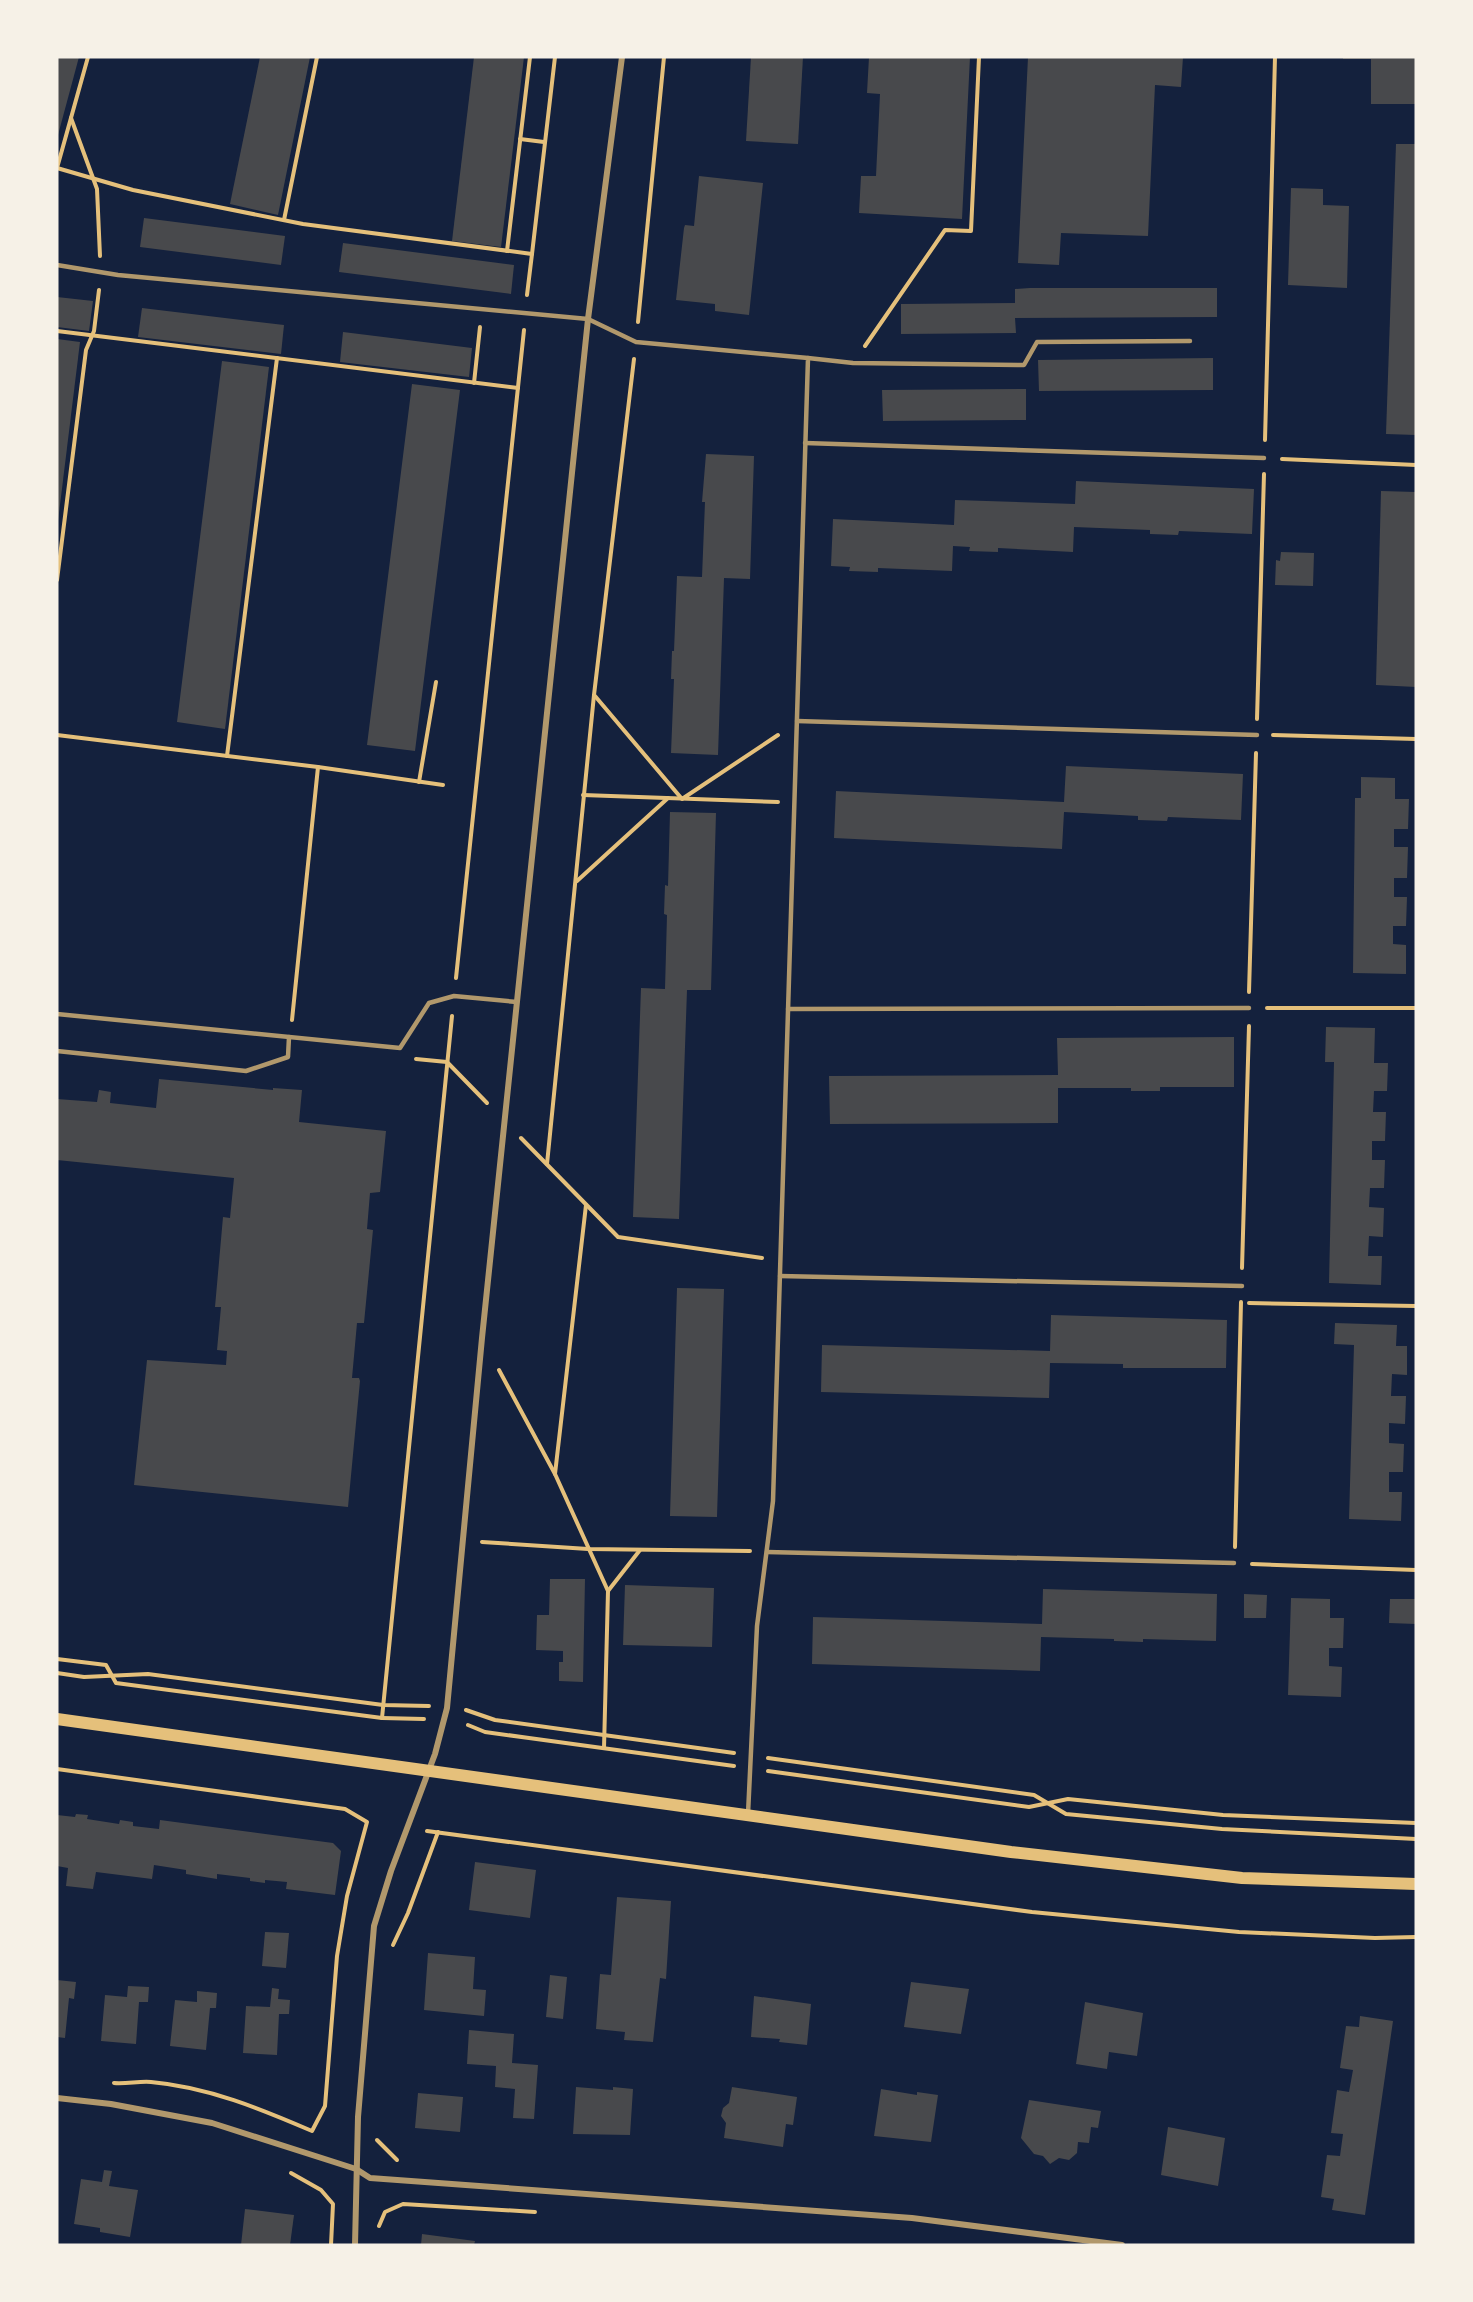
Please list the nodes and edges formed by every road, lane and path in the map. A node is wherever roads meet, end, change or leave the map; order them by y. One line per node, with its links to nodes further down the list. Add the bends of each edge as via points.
1 (88, 57): 9 (path)
2 (316, 57): 14 (path)
3 (530, 57): 10 (path)
4 (555, 57): 11 (path)
5 (622, 57): 22 (street)
6 (664, 57): 26 (path)
7 (980, 57): 29 (path, via 971,231 945,230)
8 (1275, 57): 19 (path)
9 (71, 118): 12 (path); 13 (path)
10 (520, 139): 11 (path); 15 (path)
11 (544, 141): 16 (path)
12 (57, 168): 13 (path)
13 (94, 178): 14 (path, via 133,190); 18 (path)
14 (284, 220): 15 (path)
15 (507, 251): 16 (path)
16 (532, 254): 21 (path)
17 (57, 265): 18 (lane)
18 (101, 272): 20 (lane); 24 (path)
19 (1269, 300)
20 (481, 309): 21 (lane); 30 (path)
21 (525, 313): 22 (lane); 31 (path)
22 (588, 319): 26 (lane); 52 (street)
23 (57, 331): 24 (path)
24 (92, 336): 27 (path); 35 (path, via 86,350)
25 (1190, 341): 29 (lane, via 1036,342 1024,365)
26 (636, 342): 28 (lane); 37 (path)
27 (277, 357): 30 (path); 42 (path)
28 (807, 358): 29 (lane); 32 (lane)
29 (853, 363)
30 (474, 383): 31 (path)
31 (518, 388): 51 (path)
32 (805, 443): 33 (lane); 38 (lane)
33 (1264, 458): 34 (path)
34 (1416, 465)
35 (57, 580)
36 (436, 682): 44 (path)
37 (594, 695): 46 (path); 48 (path)
38 (797, 722): 40 (lane); 48 (path); 49 (lane)
39 (57, 735): 42 (path)
40 (1257, 735): 41 (path)
41 (1416, 739)
42 (227, 756): 43 (path)
43 (318, 767): 44 (path); 57 (path)
44 (419, 782): 45 (path)
45 (443, 785)
46 (584, 795): 47 (path); 50 (path)
47 (668, 798): 48 (path); 50 (path)
48 (682, 799): 49 (path)
49 (794, 803): 55 (lane)
50 (576, 881): 62 (path)
51 (454, 996): 52 (lane); 57 (lane, via 429,1004 400,1048); 60 (path)
52 (517, 1002): 61 (street)
53 (1249, 1008): 54 (path); 55 (lane)
54 (1416, 1008)
55 (788, 1009): 64 (lane)
56 (57, 1014): 57 (lane)
57 (290, 1037): 58 (lane, via 288,1057 246,1071)
58 (57, 1051)
59 (413, 1058): 60 (path)
60 (447, 1062): 61 (path); 80 (path)
61 (504, 1121): 62 (path); 69 (street)
62 (547, 1164): 63 (path)
63 (586, 1205): 64 (path, via 618,1237); 70 (path)
64 (780, 1261): 65 (lane)
65 (780, 1276): 66 (lane); 74 (lane, via 773,1501)
66 (1242, 1286)
67 (1241, 1303): 68 (path)
68 (1416, 1306)
69 (482, 1338): 70 (path); 71 (street)
70 (555, 1474): 72 (path)
71 (463, 1540): 72 (path); 92 (street, via 445,1722)
72 (588, 1549): 73 (path); 76 (path)
73 (640, 1550): 74 (path); 76 (path)
74 (767, 1552): 75 (lane); 89 (lane, via 757,1626)
75 (1234, 1563)
76 (608, 1591): 87 (path)
77 (57, 1659): 79 (path, via 106,1665)
78 (57, 1673): 79 (path)
79 (112, 1677): 80 (path, via 148,1674); 83 (path, via 116,1683)
80 (383, 1705): 81 (path); 83 (path)
81 (427, 1706)
82 (466, 1710): 87 (path, via 495,1720)
83 (382, 1718): 85 (path)
84 (57, 1719): 92 (main road)
85 (424, 1719)
86 (468, 1725): 88 (path, via 485,1732)
87 (605, 1736): 88 (path); 89 (path)
88 (604, 1748): 90 (path)
89 (751, 1755): 90 (lane); 93 (path, via 1034,1794)
90 (750, 1768): 93 (path, via 1029,1807); 94 (lane)
91 (57, 1769): 102 (path, via 345,1809 367,1822 347,1896 337,1956 325,2106 312,2131 265,2110 205,2092 150,2082)
92 (429, 1771): 94 (main road); 106 (street, via 374,1926)
93 (1048, 1803): 95 (path, via 1068,1799 1223,1815); 98 (path, via 1066,1814 1211,1828)
94 (748, 1814): 99 (main road, via 1011,1852 1242,1878)
95 (1416, 1823)
96 (425, 1830): 97 (path)
97 (438, 1832): 100 (path, via 1032,1912 1239,1932); 101 (path)
98 (1416, 1839)
99 (1416, 1884)
100 (1416, 1938)
101 (391, 1950)
102 (105, 2082)
103 (57, 2098): 106 (street, via 111,2103 212,2122)
104 (377, 2130): 105 (path, via 377,2140)
105 (400, 2162)
106 (356, 2169): 109 (street); 110 (street, via 370,2178 880,2216)
107 (291, 2173): 108 (path, via 321,2190 333,2204)
108 (331, 2245)
109 (355, 2245)
110 (1122, 2245)

